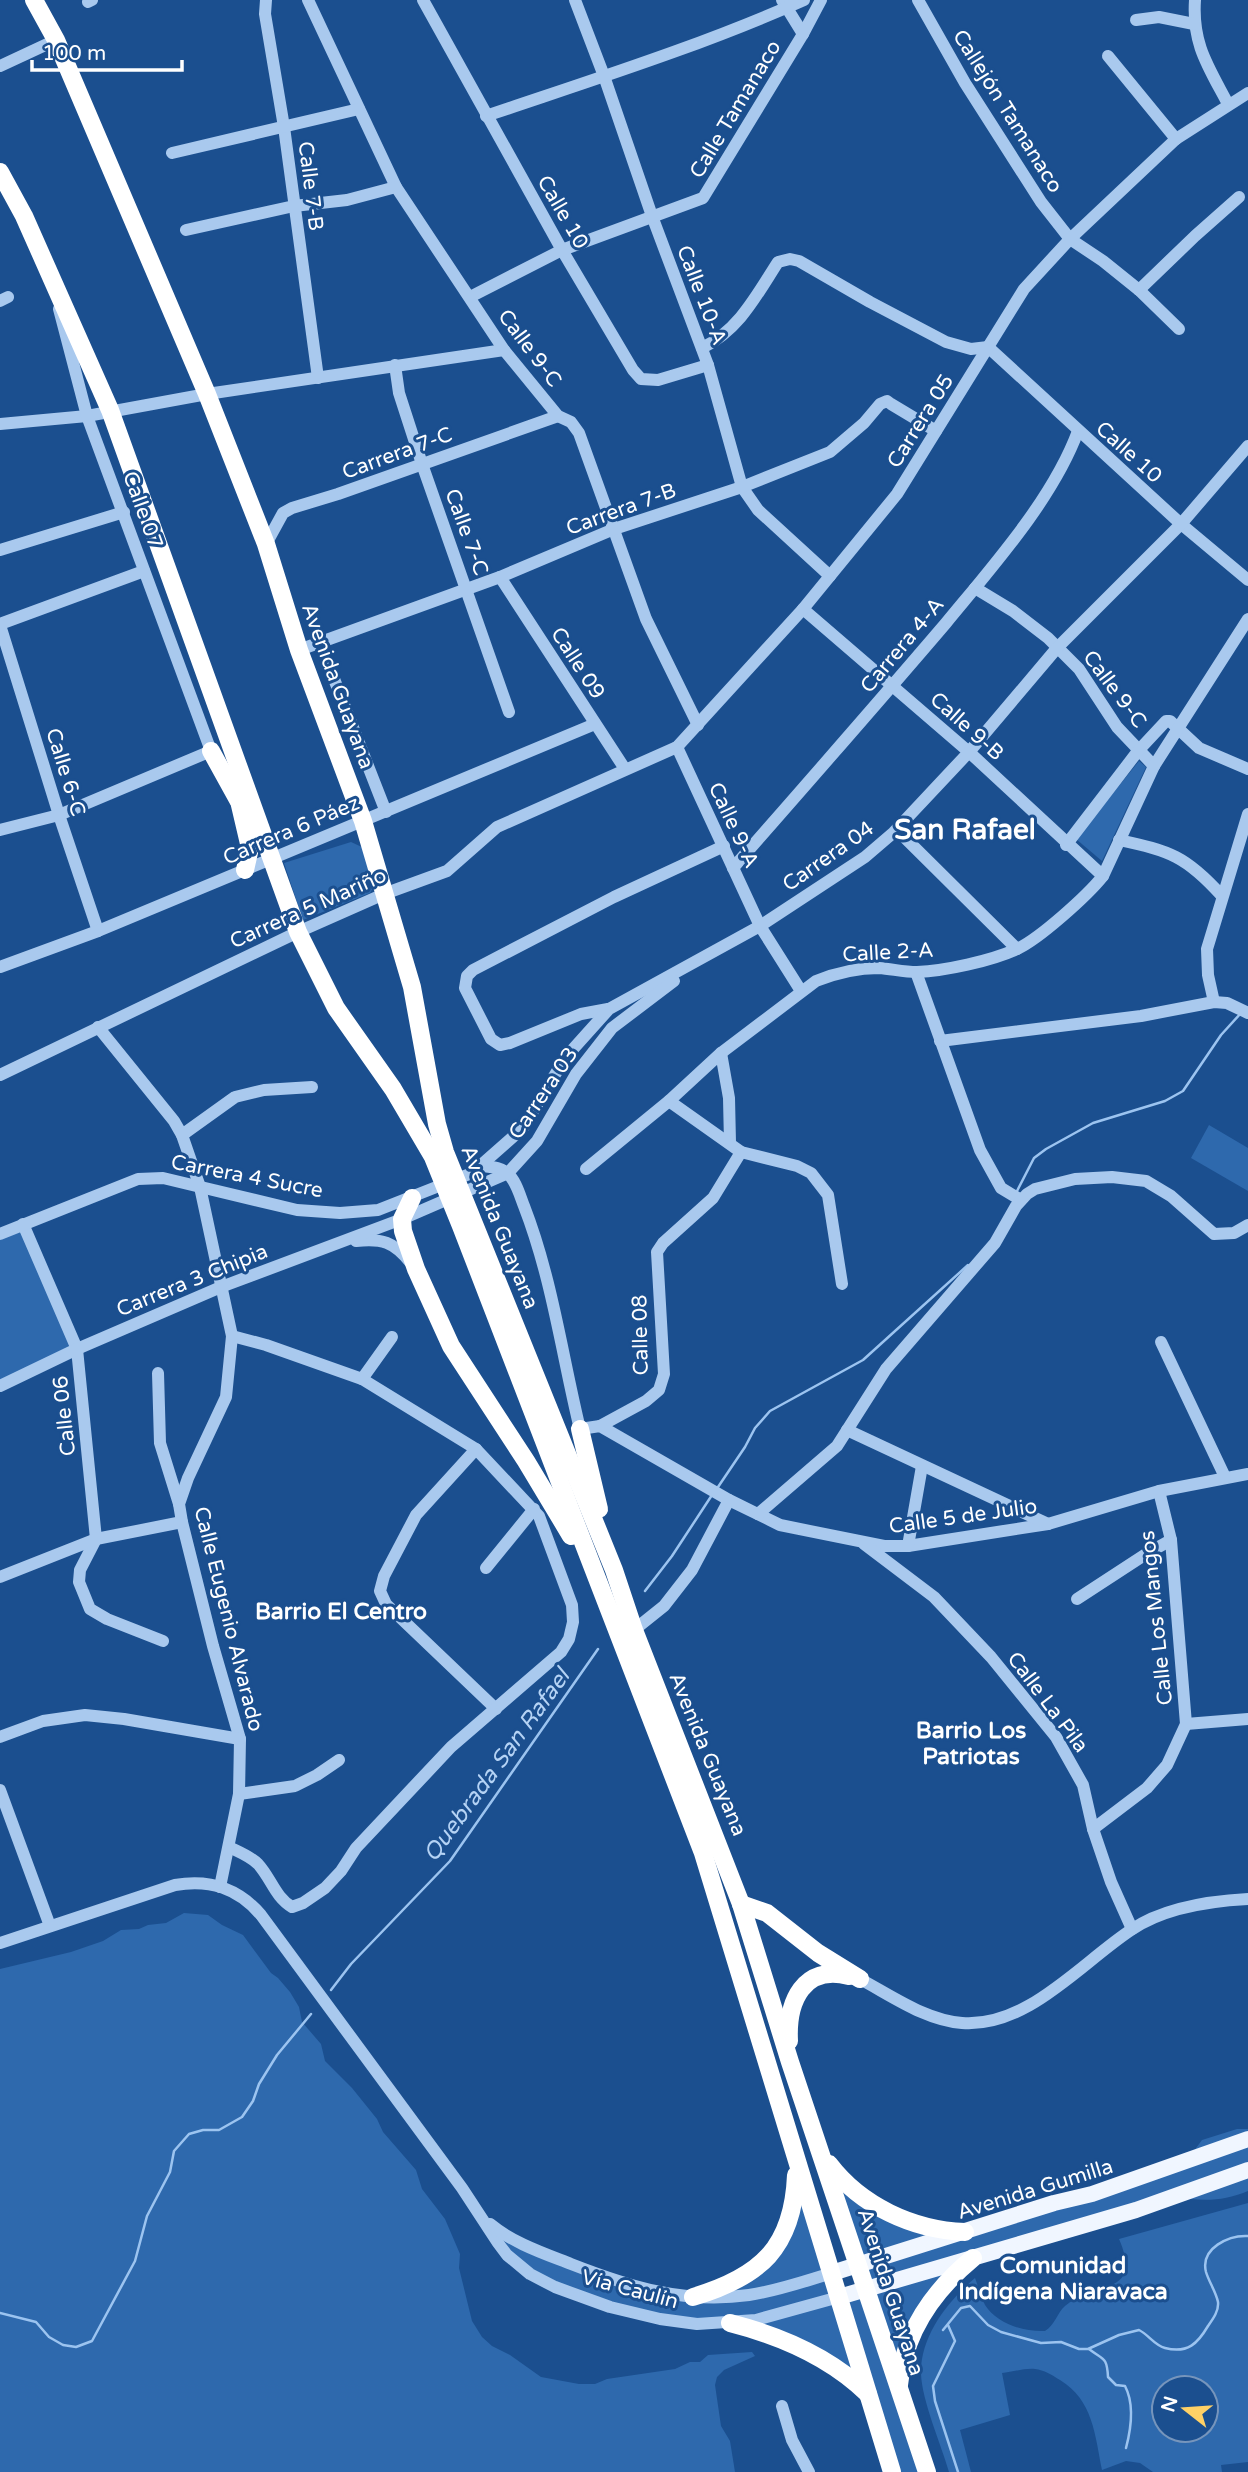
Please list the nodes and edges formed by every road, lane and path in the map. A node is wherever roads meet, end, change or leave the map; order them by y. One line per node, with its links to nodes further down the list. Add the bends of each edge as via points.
1 (34, 0): 14 (highway, Avenida Guayana)
2 (265, 0): 22 (street, Calle 7-B)
3 (308, 0): 20 (street, Calle 9-C)
4 (423, 0): 21 (street, Calle 10)
5 (575, 0): 17 (street, Calle 10-A)
6 (804, 0): 10 (street)
7 (821, 0): 13 (street, Calle Tamanaco)
8 (918, 0): 31 (street, Callejón Tamanaco, via 965,83)
9 (1195, 0): 12 (street)
10 (784, 4): 13 (street); 17 (street)
11 (1136, 20): 12 (street, via 1159,18)
12 (1194, 24): 19 (street, via 1200,50)
13 (803, 34): 29 (street, Calle Tamanaco, via 703,198)
14 (56, 40): 16 (street); 43 (highway, Avenida Guayana)
15 (1108, 56): 23 (street)
16 (0, 66)
17 (604, 76): 21 (street); 29 (street, Calle 10-A)
18 (1248, 93): 19 (street, Carrera 05)
19 (1228, 104): 23 (street, Carrera 05)
20 (359, 109): 22 (street); 26 (street, Calle 9-C)
21 (486, 116): 32 (street, Calle 10)
22 (284, 127): 24 (street); 28 (street, Calle 7-B)
23 (1176, 139): 31 (street, Carrera 05)
24 (172, 153)
25 (0, 172): 33 (highway, Avenida Guayana)
26 (396, 187): 28 (street, via 347,200); 35 (street, Calle 9-C)
27 (1240, 198): 34 (street)
28 (294, 206): 30 (street); 42 (street, Calle 7-B)
29 (652, 216): 32 (street, Calle Tamanaco); 38 (street, Calle 10-A)
30 (186, 230)
31 (1070, 239): 34 (street, Callejón Tamanaco); 37 (street, Carrera 05, via 1024,289)
32 (562, 250): 35 (street, Calle Tamanaco); 41 (street, Calle 10, via 641,379 658,380)
33 (52, 279): 44 (highway, Avenida Guayana); 45 (street, Calle 07)
34 (1139, 290): 36 (street, Callejón Tamanaco)
35 (470, 297): 39 (street, Calle 9-C)
36 (1179, 329)
37 (989, 347): 38 (street, via 971,349 946,342 790,259 778,262 736,324); 48 (street, Carrera 05); 49 (street, Calle 10)
38 (702, 348): 41 (street, Calle 10-A)
39 (504, 350): 40 (street); 46 (street, Calle 9-C)
40 (395, 365): 42 (street); 51 (street, Calle 7-C)
41 (708, 365): 52 (street, Calle 10-A)
42 (318, 378): 43 (street)
43 (207, 394): 44 (street); 56 (highway, Avenida Guayana)
44 (110, 410): 45 (street); 80 (highway, Avenida Guayana)
45 (87, 416): 47 (street); 53 (street, Calle 07)
46 (558, 416): 51 (street, Carrera 7-C); 55 (street, Calle 9-C, via 571,422 579,433)
47 (0, 424)
48 (936, 431): 52 (street, Carrera 7-B, via 887,401 830,452); 59 (street, Carrera 05, via 897,494)
49 (1078, 431): 54 (street, Calle 10); 63 (street, Carrera 4-A, via 1042,501)
50 (1248, 446): 54 (street, Carrera 04)
51 (422, 464): 56 (street, Carrera 7-C, via 292,508 283,513); 62 (street, Calle 7-C)
52 (742, 487): 55 (street, Carrera 7-B); 59 (street, Calle 10-A, via 758,510)
53 (124, 512): 57 (street); 58 (street, Calle 07)
54 (1181, 524): 61 (street, Calle 10); 68 (street, Carrera 04)
55 (614, 529): 60 (street, Carrera 7-B); 73 (street, Calle 9-C, via 646,620)
56 (266, 544): 69 (highway, Avenida Guayana)
57 (0, 550)
58 (144, 571): 66 (street); 76 (street, Calle 07)
59 (830, 576): 64 (street, Carrera 05)
60 (500, 577): 62 (street, Carrera 7-B); 72 (street, Calle 09)
61 (1248, 580)
62 (467, 588): 67 (street, Carrera 7-B); 71 (street, Calle 7-C)
63 (975, 588): 68 (street, Calle 9-C, via 1013,611); 70 (street, Carrera 4-A)
64 (803, 610): 70 (street, Calle 9-B); 73 (street, Carrera 05)
65 (1248, 619): 74 (street, Calle 2-A)
66 (0, 624): 87 (street, Calle 6-C)
67 (320, 643): 69 (street, Carrera 7-B); 85 (street)
68 (1058, 648): 77 (street, Calle 9-C, via 1079,669); 78 (street, Carrera 04)
69 (299, 650): 88 (highway, Avenida Guayana)
70 (892, 686): 78 (street, Calle 9-B); 96 (street, Carrera 4-A)
71 (509, 712)
72 (595, 724): 83 (street, Calle 09); 85 (street, Carrera 6 Páez)
73 (698, 725): 75 (street, Carrera 05)
74 (1177, 729): 77 (street, via 1170,720 1162,723); 81 (street, Calle 2-A); 82 (street, via 1199,748)
75 (677, 747): 83 (street, Carrera 05); 94 (street, Calle 9-A)
76 (211, 751): 84 (highway); 87 (street)
77 (1138, 751): 81 (street, Calle 9-C); 93 (street)
78 (969, 752): 91 (street, Carrera 04); 93 (street, Calle 9-B)
79 (1248, 755): 82 (street)
80 (239, 766): 84 (highway); 89 (highway, Avenida Guayana)
81 (1154, 766): 92 (street, Calle 2-A)
82 (1243, 766)
83 (625, 769): 99 (street, Carrera 5 Mariño, via 497,827 447,871)
84 (239, 802): 89 (highway); 97 (highway, via 250,848)
85 (386, 812): 88 (street, Carrera 6 Páez)
86 (1248, 814): 100 (street)
87 (59, 815): 90 (street); 102 (street, Calle 6-C)
88 (363, 821): 95 (street, Carrera 6 Páez); 99 (highway, Avenida Guayana)
89 (261, 829): 95 (highway, Avenida Guayana)
90 (0, 830)
91 (897, 830): 101 (street, Carrera 04, via 865,858); 104 (street)
92 (1119, 840): 98 (street, Calle 2-A); 100 (street, via 1174,855 1198,870)
93 (1066, 845): 98 (street, Calle 9-B)
94 (724, 846): 96 (street, Calle 9-A); 110 (street, via 614,897 467,976 465,988 491,1039 500,1045 581,1014)
95 (273, 859): 97 (street, Carrera 6 Páez); 103 (highway, Avenida Guayana)
96 (733, 868): 101 (street, Calle 9-A)
97 (246, 870): 102 (street, Carrera 6 Páez)
98 (1102, 876): 104 (street, Calle 2-A, via 1091,891)
99 (384, 894): 103 (street, Carrera 5 Mariño); 121 (highway, Avenida Guayana, via 412,987)
100 (1222, 896): 109 (street, via 1207,948)
101 (760, 926): 105 (street, Carrera 04); 108 (street, Calle 9-A)
102 (98, 931): 106 (street, Carrera 6 Páez)
103 (299, 932): 112 (street, Carrera 5 Mariño); 121 (highway, Avenida Guayana, via 335,1007)
104 (1017, 949): 107 (street, Calle 2-A, via 951,968)
105 (698, 961): 110 (street, Carrera 04); 124 (street, Carrera 03, via 612,1028 576,1074 537,1141)
106 (0, 967)
107 (916, 972): 108 (street, Calle 2-A, via 877,968 834,974); 113 (street)
108 (802, 990): 114 (street, Calle 2-A)
109 (1214, 1002): 111 (street); 113 (street, via 1141,1016)
110 (609, 1009): 122 (street, Carrera 04, via 565,1058 523,1128)
111 (1243, 1010)
112 (99, 1027): 115 (street, Carrera 5 Mariño); 118 (street, Calle Eugenio Alvarado)
113 (940, 1041): 127 (street, via 980,1150 1001,1188)
114 (721, 1052): 117 (street, Calle 2-A); 119 (street)
115 (0, 1075)
116 (312, 1087): 118 (street, via 235,1097)
117 (669, 1101): 119 (street); 123 (street, Calle 2-A)
118 (182, 1135): 125 (street, Calle Eugenio Alvarado)
119 (730, 1143): 120 (street)
120 (741, 1152): 135 (street, via 797,1166 819,1182 828,1195); 144 (street, Calle 08, via 713,1198 657,1252 664,1374 659,1390)
121 (439, 1154): 129 (highway, Avenida Guayana)
122 (482, 1166): 124 (street); 126 (street, Carrera 04)
123 (586, 1169)
124 (508, 1173): 128 (street, Carrera 03); 145 (street, via 534,1233)
125 (200, 1187): 126 (street, Carrera 4 Sucre, via 297,1210 340,1213 378,1210); 130 (street, Carrera 4 Sucre, via 163,1178 138,1179); 136 (street, Calle Eugenio Alvarado)
126 (412, 1198): 128 (highway)
127 (1018, 1199): 131 (street, via 1035,1189 1075,1179 1135,1179 1171,1196 1213,1234 1234,1234); 146 (street, via 995,1244 886,1368)
128 (402, 1219): 133 (street, Carrera 3 Chipia); 134 (highway)
129 (467, 1223): 163 (highway, Avenida Guayana); 165 (highway, Avenida Guayana)
130 (23, 1224): 132 (street, Carrera 4 Sucre); 140 (street, Calle 06)
131 (1248, 1225)
132 (0, 1234)
133 (338, 1242): 134 (street, via 387,1242 400,1249); 136 (street, Carrera 3 Chipia)
134 (416, 1269): 165 (highway, via 451,1346)
135 (842, 1284)
136 (222, 1287): 137 (street, Calle Eugenio Alvarado); 140 (street, Carrera 3 Chipia)
137 (232, 1336): 142 (street); 153 (street, Calle Eugenio Alvarado, via 226,1397)
138 (392, 1337): 142 (street)
139 (1161, 1342): 150 (street)
140 (76, 1349): 143 (street, Carrera 3 Chipia); 158 (street, Calle 06)
141 (158, 1373): 153 (street, via 160,1443)
142 (362, 1379): 147 (street)
143 (0, 1386)
144 (600, 1426): 145 (street); 152 (street, Calle 5 de Julio)
145 (580, 1429): 163 (highway)
146 (846, 1430): 148 (street); 155 (street, via 837,1446)
147 (476, 1449): 154 (street); 169 (street, via 416,1515 380,1591 386,1604)
148 (922, 1465): 157 (street); 161 (street)
149 (1248, 1474): 150 (street, Calle 5 de Julio)
150 (1225, 1477): 151 (street, Calle 5 de Julio)
151 (1159, 1491): 157 (street, Calle 5 de Julio); 159 (street, Calle Los Mangos)
152 (725, 1498): 155 (street, Calle 5 de Julio); 167 (street, via 692,1570 664,1606)
153 (180, 1504): 156 (street, Calle Eugenio Alvarado)
154 (534, 1509): 162 (street); 169 (street, via 572,1605 573,1622 561,1652)
155 (758, 1514): 160 (street, Calle 5 de Julio, via 780,1525)
156 (182, 1522): 158 (street); 173 (street, Calle Eugenio Alvarado)
157 (1048, 1524): 161 (street, Calle 5 de Julio)
158 (96, 1539): 164 (street); 168 (street, via 80,1570 79,1582 90,1609)
159 (1171, 1540): 166 (street); 171 (street, Calle Los Mangos)
160 (864, 1544): 161 (street, Calle 5 de Julio); 177 (street, Calle La Pila, via 934,1597 1056,1737 1083,1785)
161 (908, 1546)
162 (486, 1568)
163 (614, 1570): 167 (highway, Avenida Guayana)
164 (0, 1577)
165 (596, 1579): 189 (highway, Avenida Guayana, via 703,1853)
166 (1077, 1600)
167 (634, 1630): 181 (highway, Avenida Guayana)
168 (163, 1641)
169 (496, 1709): 178 (street, via 451,1746 325,1888 303,1903 292,1907 282,1901 257,1864)
170 (1248, 1719): 171 (street)
171 (1186, 1724): 177 (street, Calle Los Mangos, via 1167,1765 1147,1788)
172 (0, 1737): 173 (street, via 43,1721 85,1715)
173 (240, 1739): 176 (street, Calle Eugenio Alvarado)
174 (340, 1760): 176 (street, via 295,1786)
175 (0, 1790): 182 (street)
176 (239, 1794): 178 (street, Calle Eugenio Alvarado)
177 (1093, 1829): 183 (street, Calle La Pila)
178 (229, 1847): 179 (street, Calle Eugenio Alvarado)
179 (220, 1886): 182 (street, via 201,1882 175,1885); 191 (street, Vía Caulín, via 252,1904)
180 (1248, 1899): 183 (street, via 1217,1901 1156,1917)
181 (741, 1904): 185 (highway, via 767,1913 818,1954); 186 (highway, Avenida Guayana)
182 (50, 1926): 184 (street)
183 (1132, 1929): 185 (street, via 1050,1993 1001,2019 964,2023 932,2017)
184 (0, 1943)
185 (860, 1979): 186 (highway, via 821,1973 805,1984 792,2004)
186 (790, 2062): 188 (highway, Avenida Guayana)
187 (1248, 2139): 192 (main road, Avenida Gumilla, via 1092,2194)
188 (820, 2151): 192 (highway, via 840,2178 879,2206 922,2227); 194 (highway, Avenida Guayana)
189 (797, 2161): 195 (highway, Avenida Guayana); 197 (highway, via 793,2208 774,2250 751,2273)
190 (1248, 2170): 193 (main road, via 1136,2210)
191 (481, 2216): 197 (street, Vía Caulín, via 513,2240 619,2283); 199 (street, Vía Caulín, via 508,2255 555,2287 640,2316 697,2324)
192 (965, 2232): 194 (main road, Avenida Gumilla)
193 (973, 2258): 196 (main road); 200 (highway, via 944,2283 924,2311 907,2344)
194 (858, 2265): 195 (main road, Avenida Gumilla); 196 (highway, Avenida Guayana)
195 (832, 2273): 197 (street, Vía Caulín, via 751,2295); 198 (highway, Avenida Guayana)
196 (866, 2290): 198 (main road); 200 (highway, Avenida Guayana)
197 (693, 2297)
198 (839, 2297): 199 (street, Vía Caulín); 201 (highway, Avenida Guayana)
199 (730, 2323): 201 (highway, via 760,2331 841,2369)
200 (899, 2389): 205 (highway, Avenida Guayana)
201 (870, 2396): 204 (highway, Avenida Guayana)
202 (782, 2406): 203 (street, via 792,2440)
203 (809, 2472)
204 (892, 2472)
205 (927, 2472)

